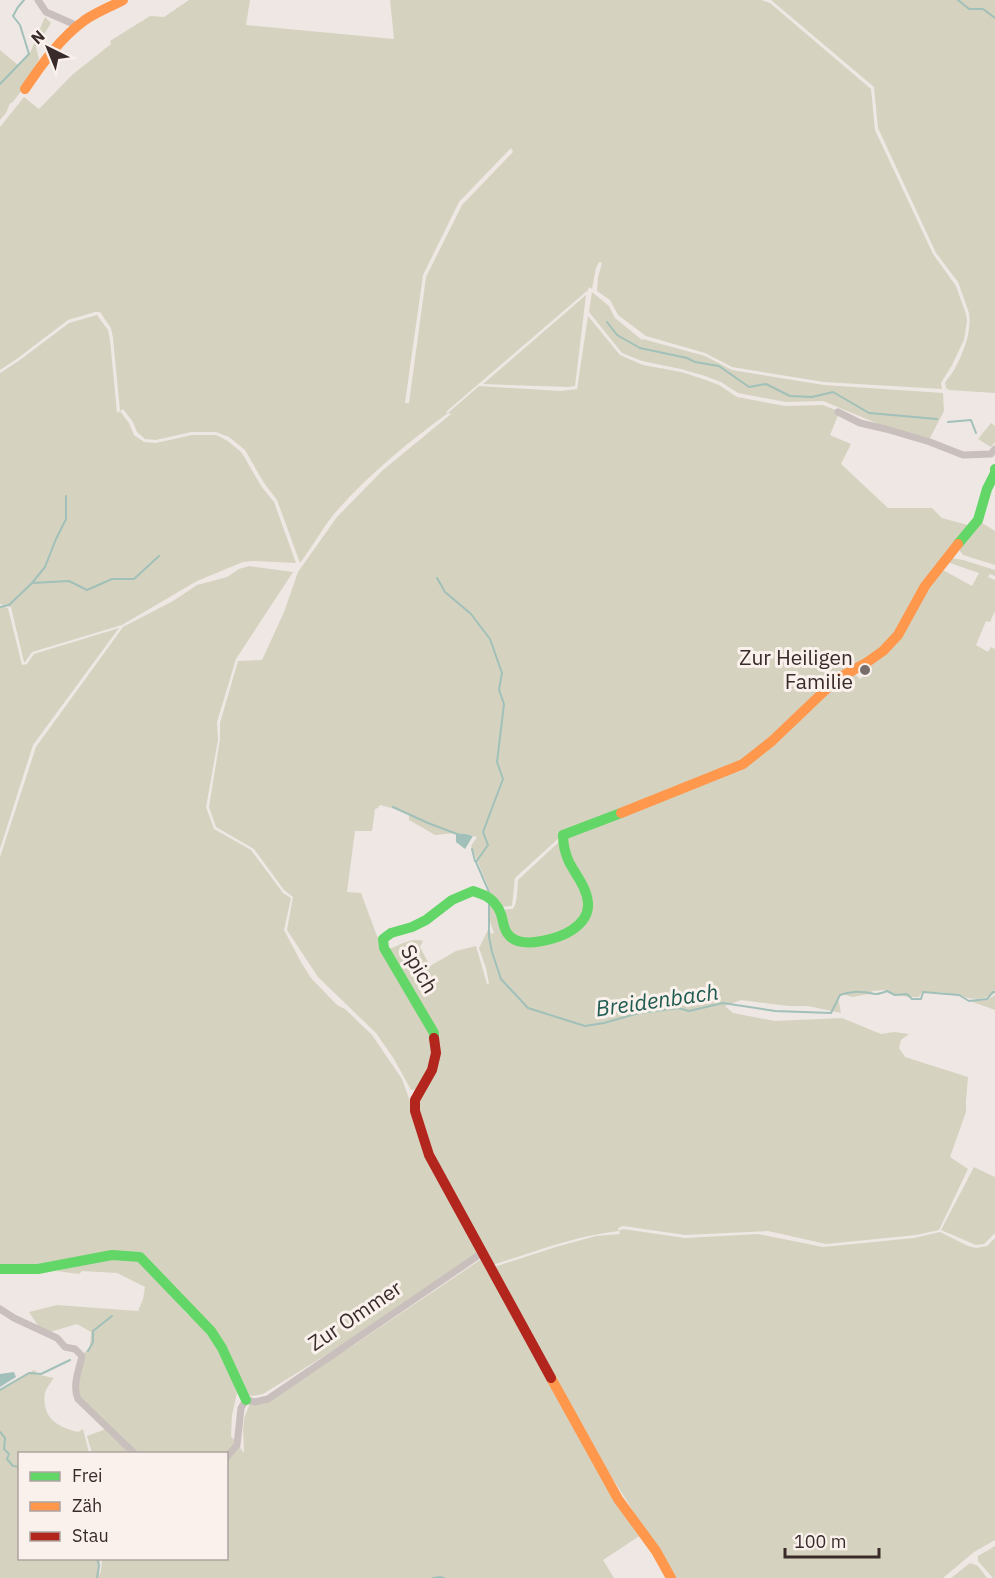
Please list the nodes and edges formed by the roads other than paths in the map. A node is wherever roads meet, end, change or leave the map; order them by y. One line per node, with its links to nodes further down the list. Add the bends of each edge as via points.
1 (38, 0): 3 (street, via 46,12)
2 (123, 0): 3 (street)
3 (78, 26): 4 (street, via 49,55)
4 (25, 89)
5 (838, 412): 6 (street, via 860,423 963,455)
6 (993, 452): 7 (street)
7 (995, 469): 8 (street, Spich, via 978,520 924,586 898,635 884,651 837,679 743,764 563,835 565,854 588,902 587,912 574,930 559,938 530,944 518,942 505,930 499,909 492,901 473,891 419,923 382,939 434,1033 436,1053 432,1070 415,1100 415,1111 429,1155)
8 (482, 1253): 11 (street, Zur Ommer, via 268,1399); 14 (street, via 618,1499)
9 (0, 1269): 11 (street, via 38,1269 112,1255 140,1257 211,1331)
10 (0, 1309): 12 (street, via 57,1338 82,1356 76,1396)
11 (246, 1400): 13 (street, via 241,1408 237,1445)
12 (133, 1452)
13 (228, 1456)
14 (671, 1578)

